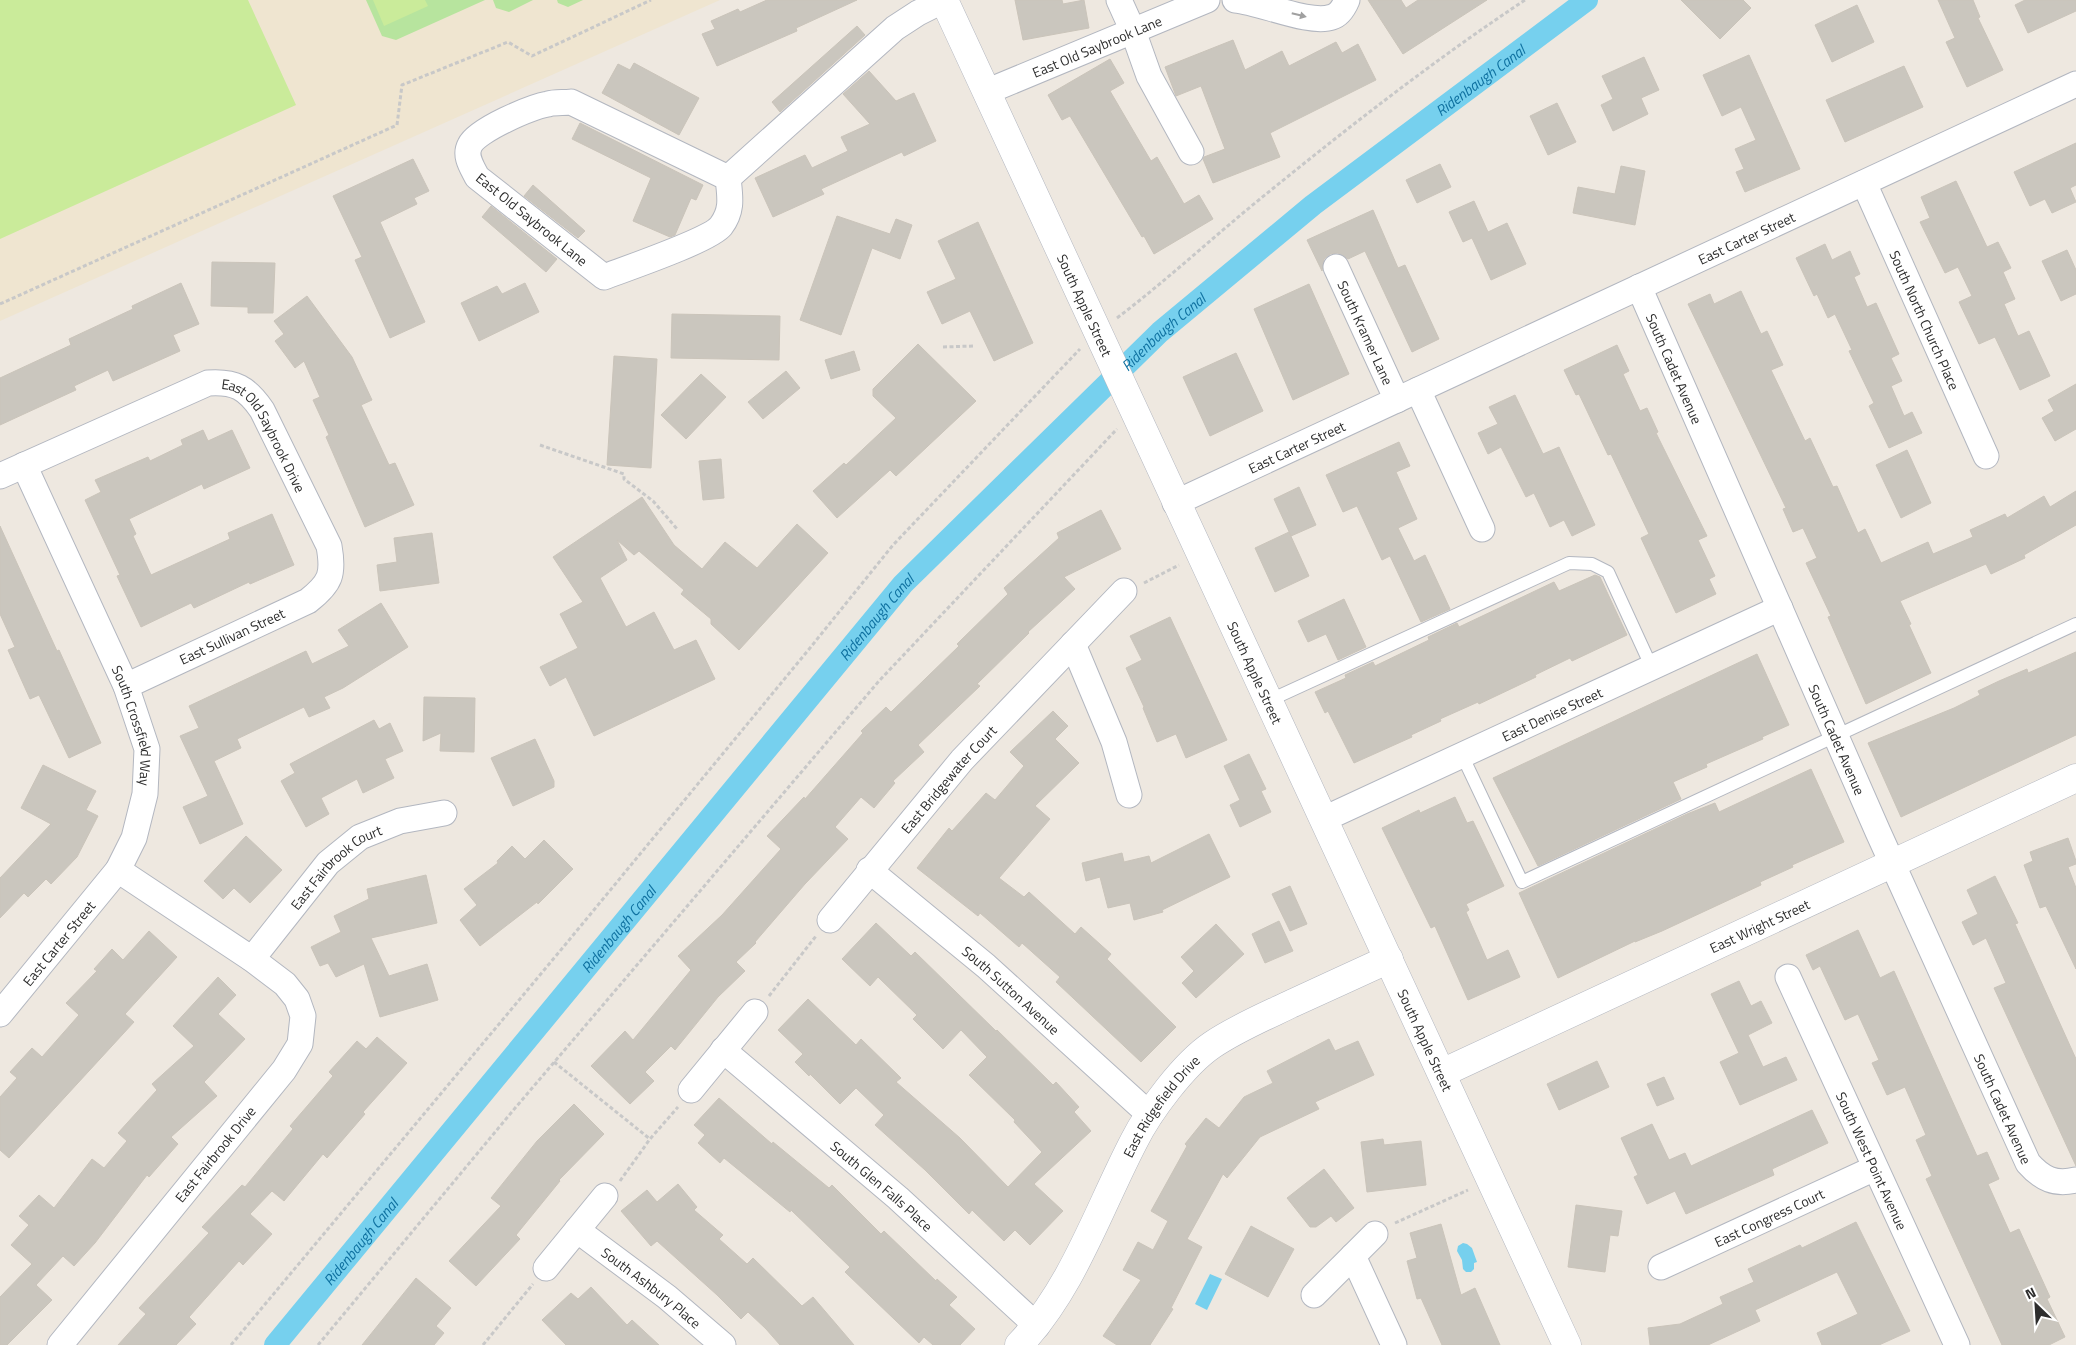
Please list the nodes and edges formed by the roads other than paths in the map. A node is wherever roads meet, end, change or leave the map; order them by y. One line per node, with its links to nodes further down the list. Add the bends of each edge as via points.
1 (944, 0): 8 (main road, South Apple Street); 10 (street, via 895,28)
2 (1119, 0): 6 (street)
3 (1207, 0): 6 (street, East Old Saybrook Lane)
4 (1235, 0): 5 (street, one-way to 5, via 1317,19 1332,17 1343,8)
5 (1346, 0)
6 (1133, 31): 8 (street, East Old Saybrook Lane); 9 (street, via 1149,76)
7 (2076, 84): 11 (street, East Carter Street)
8 (986, 92): 18 (main road, South Apple Street)
9 (1191, 152)
10 (728, 178): 10 (street, East Old Saybrook Lane, via 571,102 548,104 480,133 470,145 467,158 477,177 604,277 698,241 720,228 731,206)
11 (1864, 183): 13 (street, East Carter Street); 15 (street, South North Church Place)
12 (1336, 267): 14 (street, South Kramer Lane)
13 (1639, 287): 14 (street, East Carter Street); 22 (street, South Cadet Avenue)
14 (1407, 395): 18 (street, East Carter Street); 19 (street)
15 (1986, 456)
16 (24, 465): 17 (street, East Old Saybrook Drive); 20 (street, East Old Saybrook Drive, via 208,383 236,385 251,394 262,410 329,546 332,561); 26 (street, South Crossfield Way)
17 (0, 476)
18 (1175, 503): 27 (main road, South Apple Street)
19 (1482, 529)
20 (330, 577): 26 (street, East Sullivan Street, via 322,590 308,601)
21 (1132, 588): 24 (street, East Bridgewater Court)
22 (1780, 608): 25 (street, East Denise Street); 28 (street, South Cadet Avenue)
23 (2076, 624): 28 (lane)
24 (1073, 644): 31 (street, via 1114,742); 36 (street, East Bridgewater Court, via 962,760)
25 (1652, 668): 27 (lane, via 1608,572 1592,564 1569,563); 29 (street, East Denise Street)
26 (126, 686): 35 (street, South Crossfield Way, via 147,749 145,794 134,838)
27 (1268, 701): 33 (main road, South Apple Street)
28 (1835, 735): 29 (lane, via 1522,882); 34 (street, South Cadet Avenue)
29 (1462, 755): 33 (street, East Denise Street)
30 (2076, 778): 34 (main road, East Wright Street)
31 (1129, 795)
32 (444, 813): 38 (street, East Fairbrook Court, via 400,820 360,836 328,863)
33 (1324, 819): 39 (main road, South Apple Street)
34 (1892, 864): 44 (main road, East Wright Street); 48 (street, South Cadet Avenue, via 2028,1163 2049,1181 2065,1183)
35 (118, 870): 38 (street); 42 (street, East Carter Street)
36 (870, 870): 37 (street, East Bridgewater Court); 46 (street, South Sutton Avenue, via 986,966)
37 (824, 926)
38 (252, 959): 57 (street, East Fairbrook Drive, via 285,984 296,999 303,1016 300,1044 284,1070)
39 (1389, 959): 44 (main road, South Apple Street); 46 (main road, East Ridgefield Drive, via 1254,1021 1211,1046 1180,1075)
40 (1788, 977): 47 (street, South West Point Avenue)
41 (761, 1005): 43 (street)
42 (0, 1014)
43 (723, 1050): 45 (street); 56 (street, South Glen Falls Place, via 898,1198)
44 (1442, 1073): 60 (main road, South Apple Street)
45 (686, 1096)
46 (1150, 1115): 56 (main road, East Ridgefield Drive, via 1134,1140 1074,1265)
47 (1875, 1168): 53 (street, East Congress Court); 61 (street, South West Point Avenue)
48 (2076, 1180)
49 (610, 1192): 50 (street)
50 (577, 1230): 54 (street); 58 (street, South Ashbury Place, via 667,1297)
51 (1375, 1234): 52 (street)
52 (1353, 1256): 55 (street); 59 (street)
53 (1662, 1267)
54 (542, 1273)
55 (1314, 1295)
56 (1028, 1336)
57 (60, 1345)
58 (723, 1345)
59 (1394, 1345)
60 (1566, 1345)
61 (1957, 1345)

